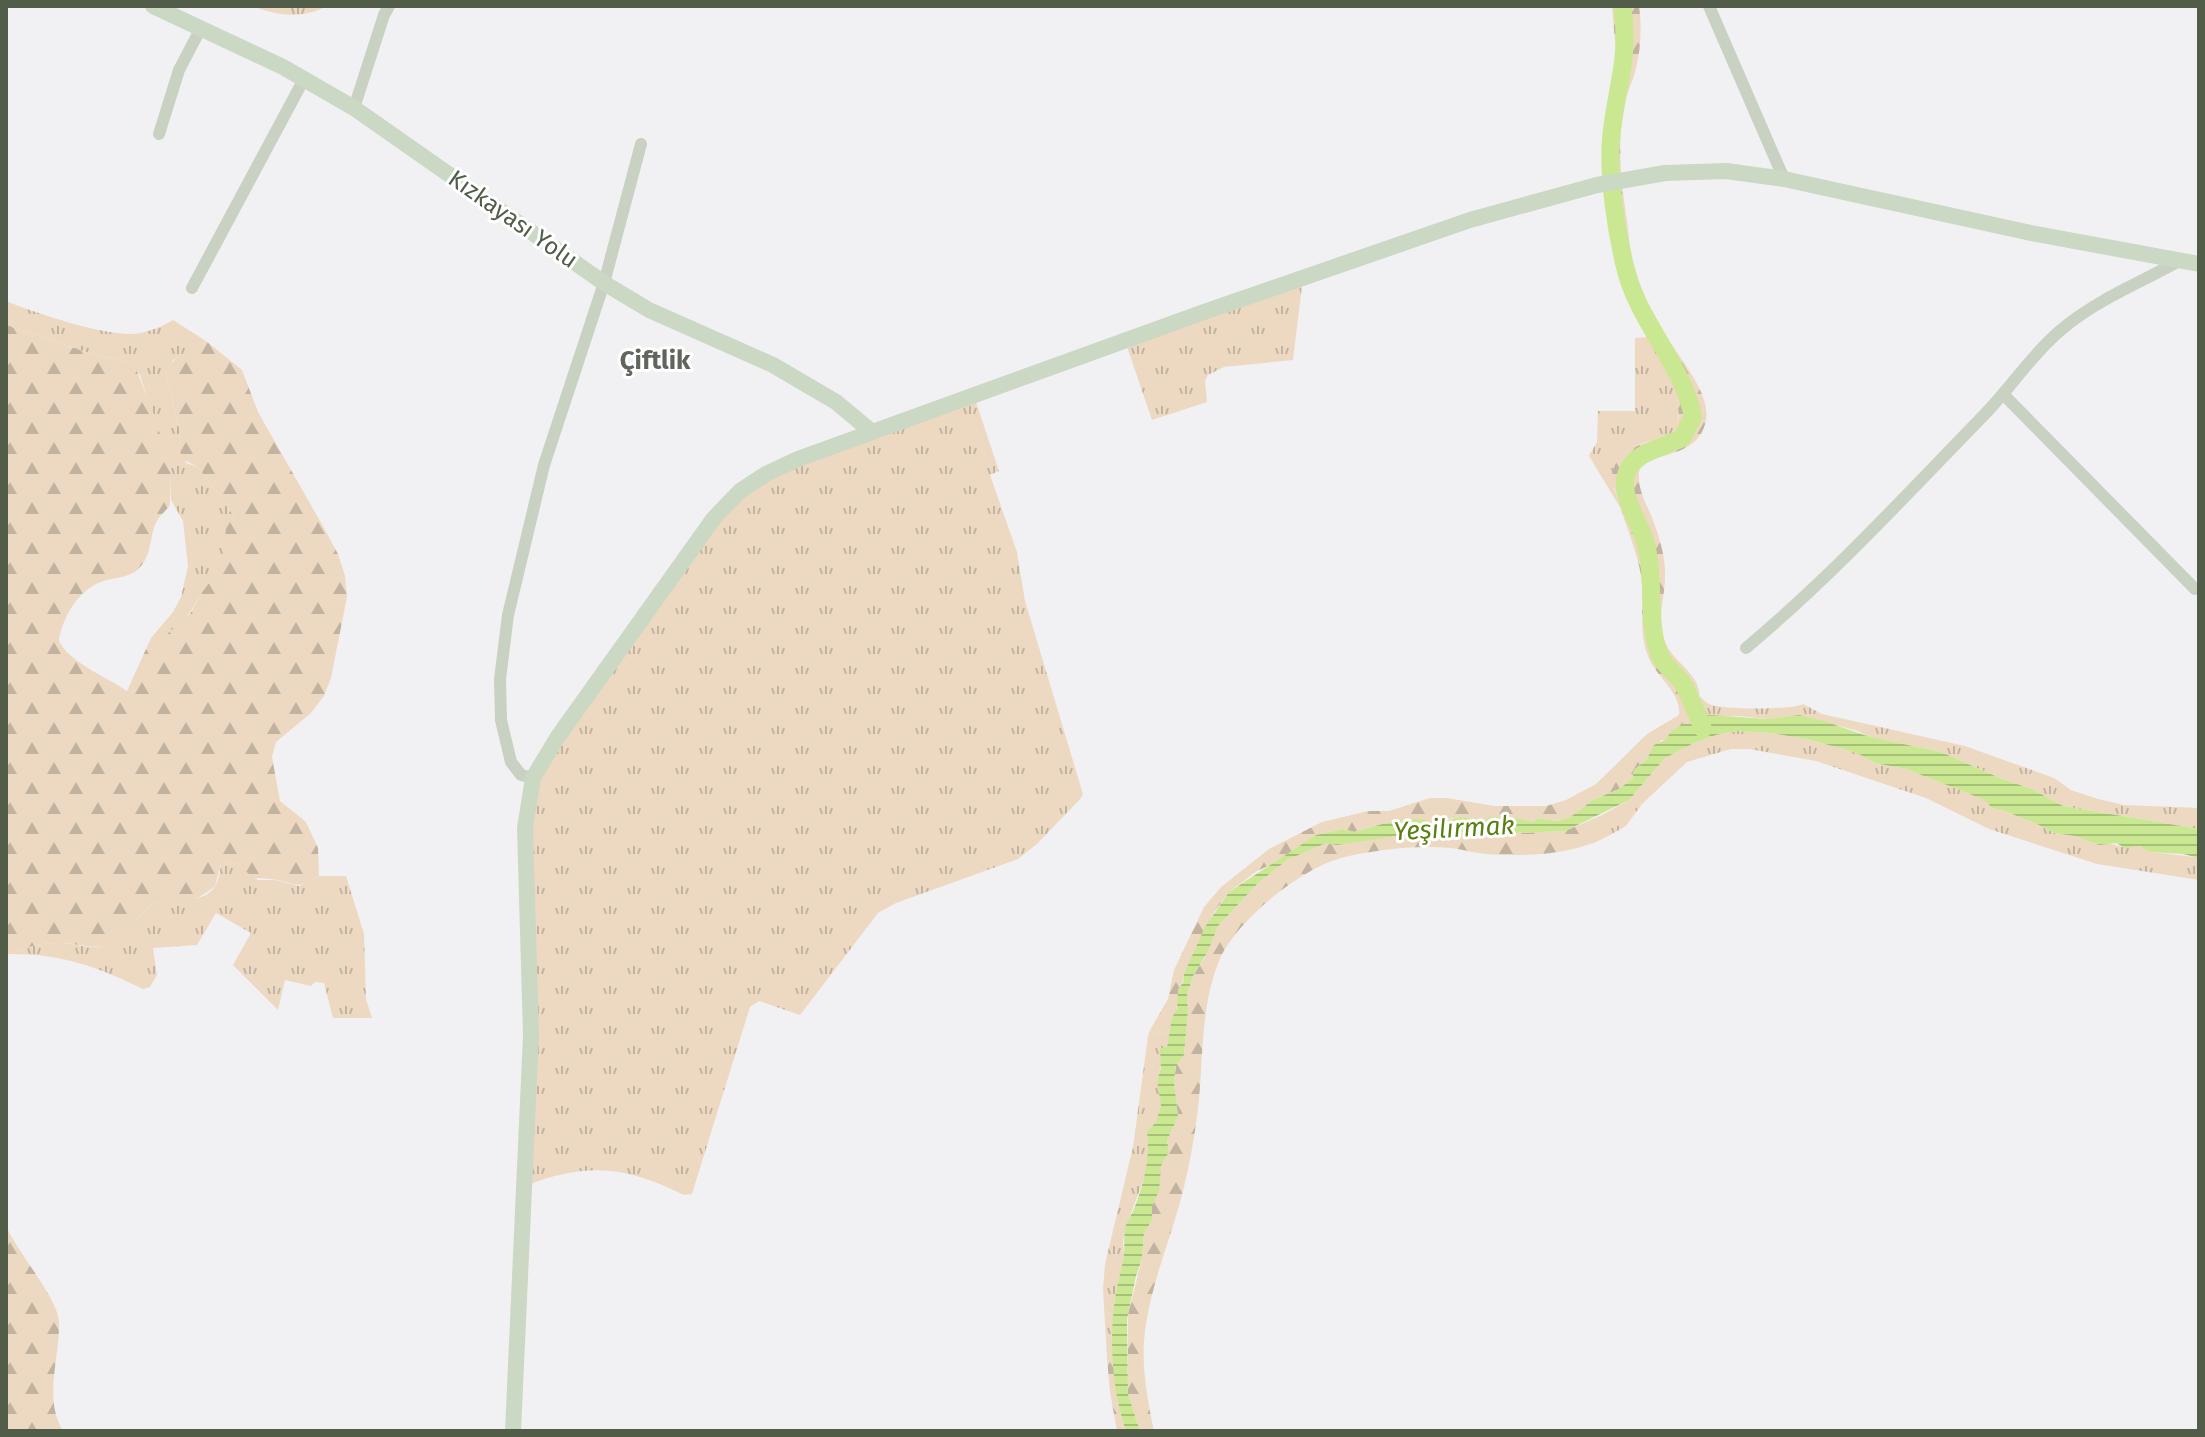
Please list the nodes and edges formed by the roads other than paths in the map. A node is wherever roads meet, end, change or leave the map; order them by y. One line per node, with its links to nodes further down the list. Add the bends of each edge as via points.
1 (153, 6): 4 (street, Kızkayası Yolu)
2 (389, 6): 6 (street)
3 (1709, 6): 9 (street)
4 (201, 28): 5 (street, Kızkayası Yolu); 7 (street, via 179,70)
5 (304, 79): 6 (street, Kızkayası Yolu); 13 (street)
6 (354, 108): 12 (street, Kızkayası Yolu)
7 (159, 134)
8 (641, 144): 12 (street)
9 (1784, 179): 10 (street); 15 (street, via 1698,170 1636,177 1470,220)
10 (2177, 262): 11 (street); 14 (street, via 2066,325)
11 (2199, 264)
12 (604, 283): 15 (street, Kızkayası Yolu, via 649,310 787,372); 18 (street, via 544,465 505,632 499,700 504,736 515,769)
13 (192, 288)
14 (2003, 394): 16 (street); 17 (street, via 1862,542)
15 (872, 432): 18 (street, via 766,474 728,502)
16 (2195, 589)
17 (1746, 648)
18 (533, 778): 19 (street, via 525,828 531,1035)
19 (513, 1431)

